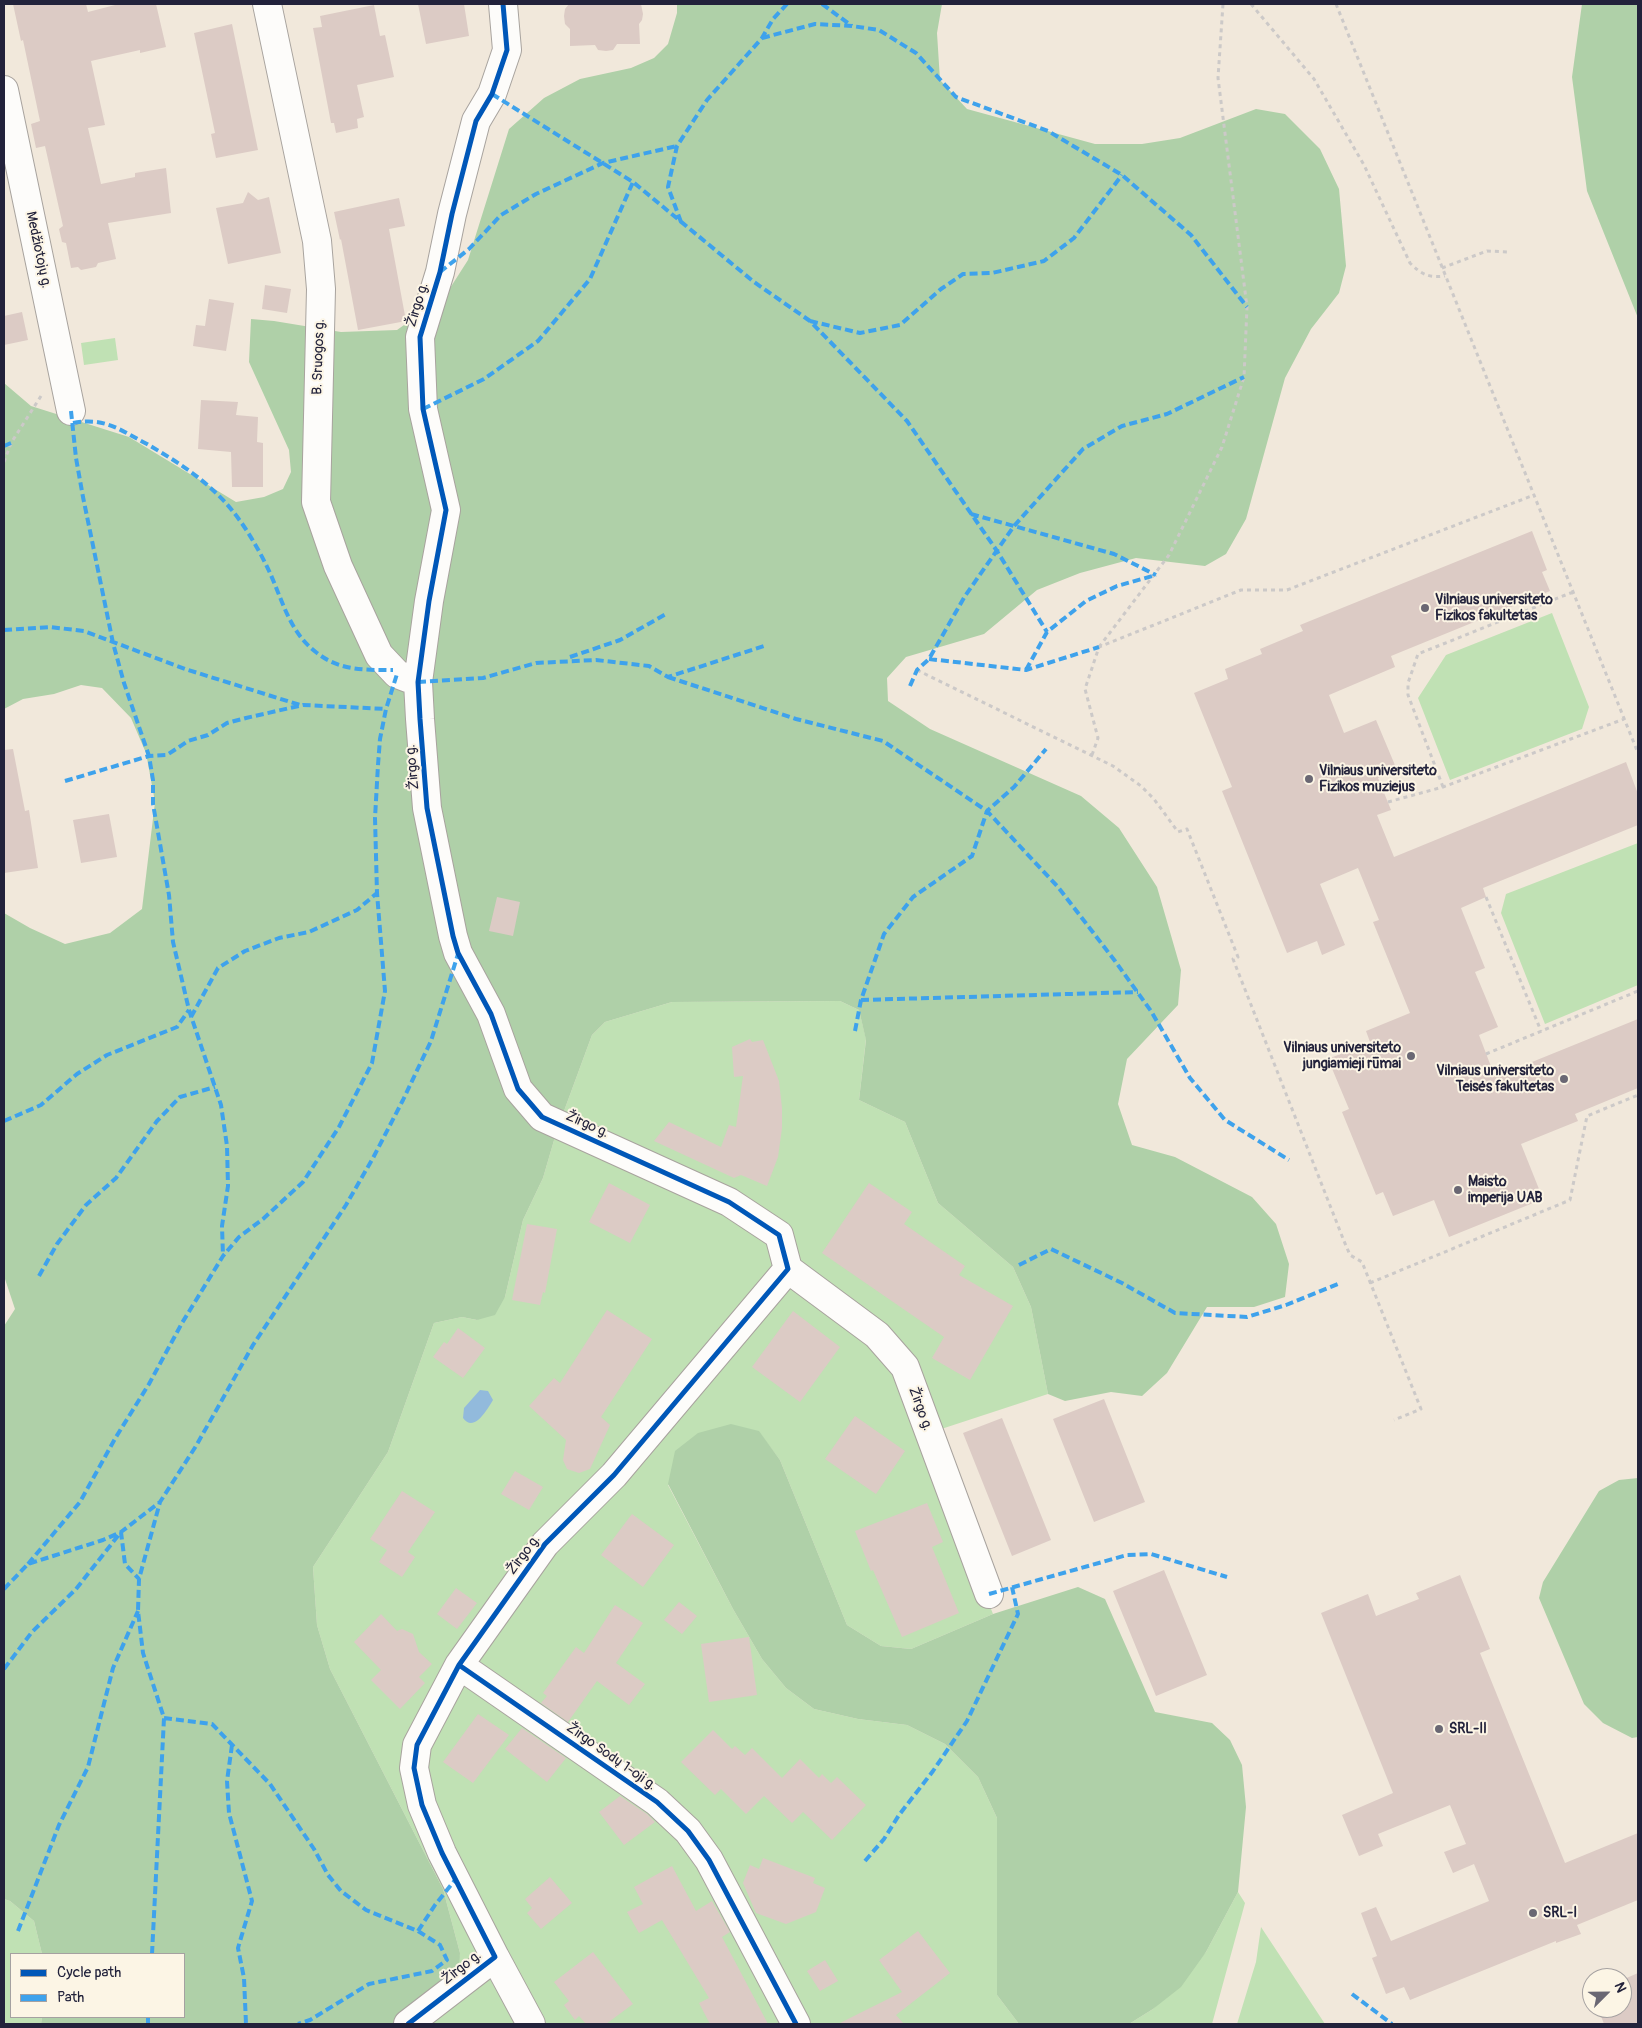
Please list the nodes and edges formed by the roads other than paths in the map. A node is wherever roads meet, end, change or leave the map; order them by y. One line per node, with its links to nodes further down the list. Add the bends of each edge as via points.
1 (267, 4): 5 (street, B. Sruogos g., via 316,241 322,289 316,502 338,566 379,654 397,674)
2 (503, 4): 5 (street, Žirgo g., via 508,50 492,94 476,120 440,272 420,337 423,409 446,510 428,601)
3 (4, 90): 4 (street, Medžiotojų g.)
4 (71, 411)
5 (418, 682): 6 (street, Žirgo g., via 427,808 453,936 458,953 491,1014 518,1089 542,1117 729,1202 779,1235)
6 (788, 1269): 7 (street, Žirgo g., via 877,1335 904,1366); 8 (street, Žirgo g., via 614,1475 544,1544)
7 (988, 1594)
8 (459, 1665): 9 (street, Žirgo g., via 416,1745 414,1768 422,1805 442,1853); 12 (street, Žirgo Sodų 1-oji g., via 657,1802 688,1830 709,1860)
9 (495, 1957): 10 (street, Žirgo g.); 11 (street)
10 (408, 2024)
11 (530, 2024)
12 (796, 2024)

